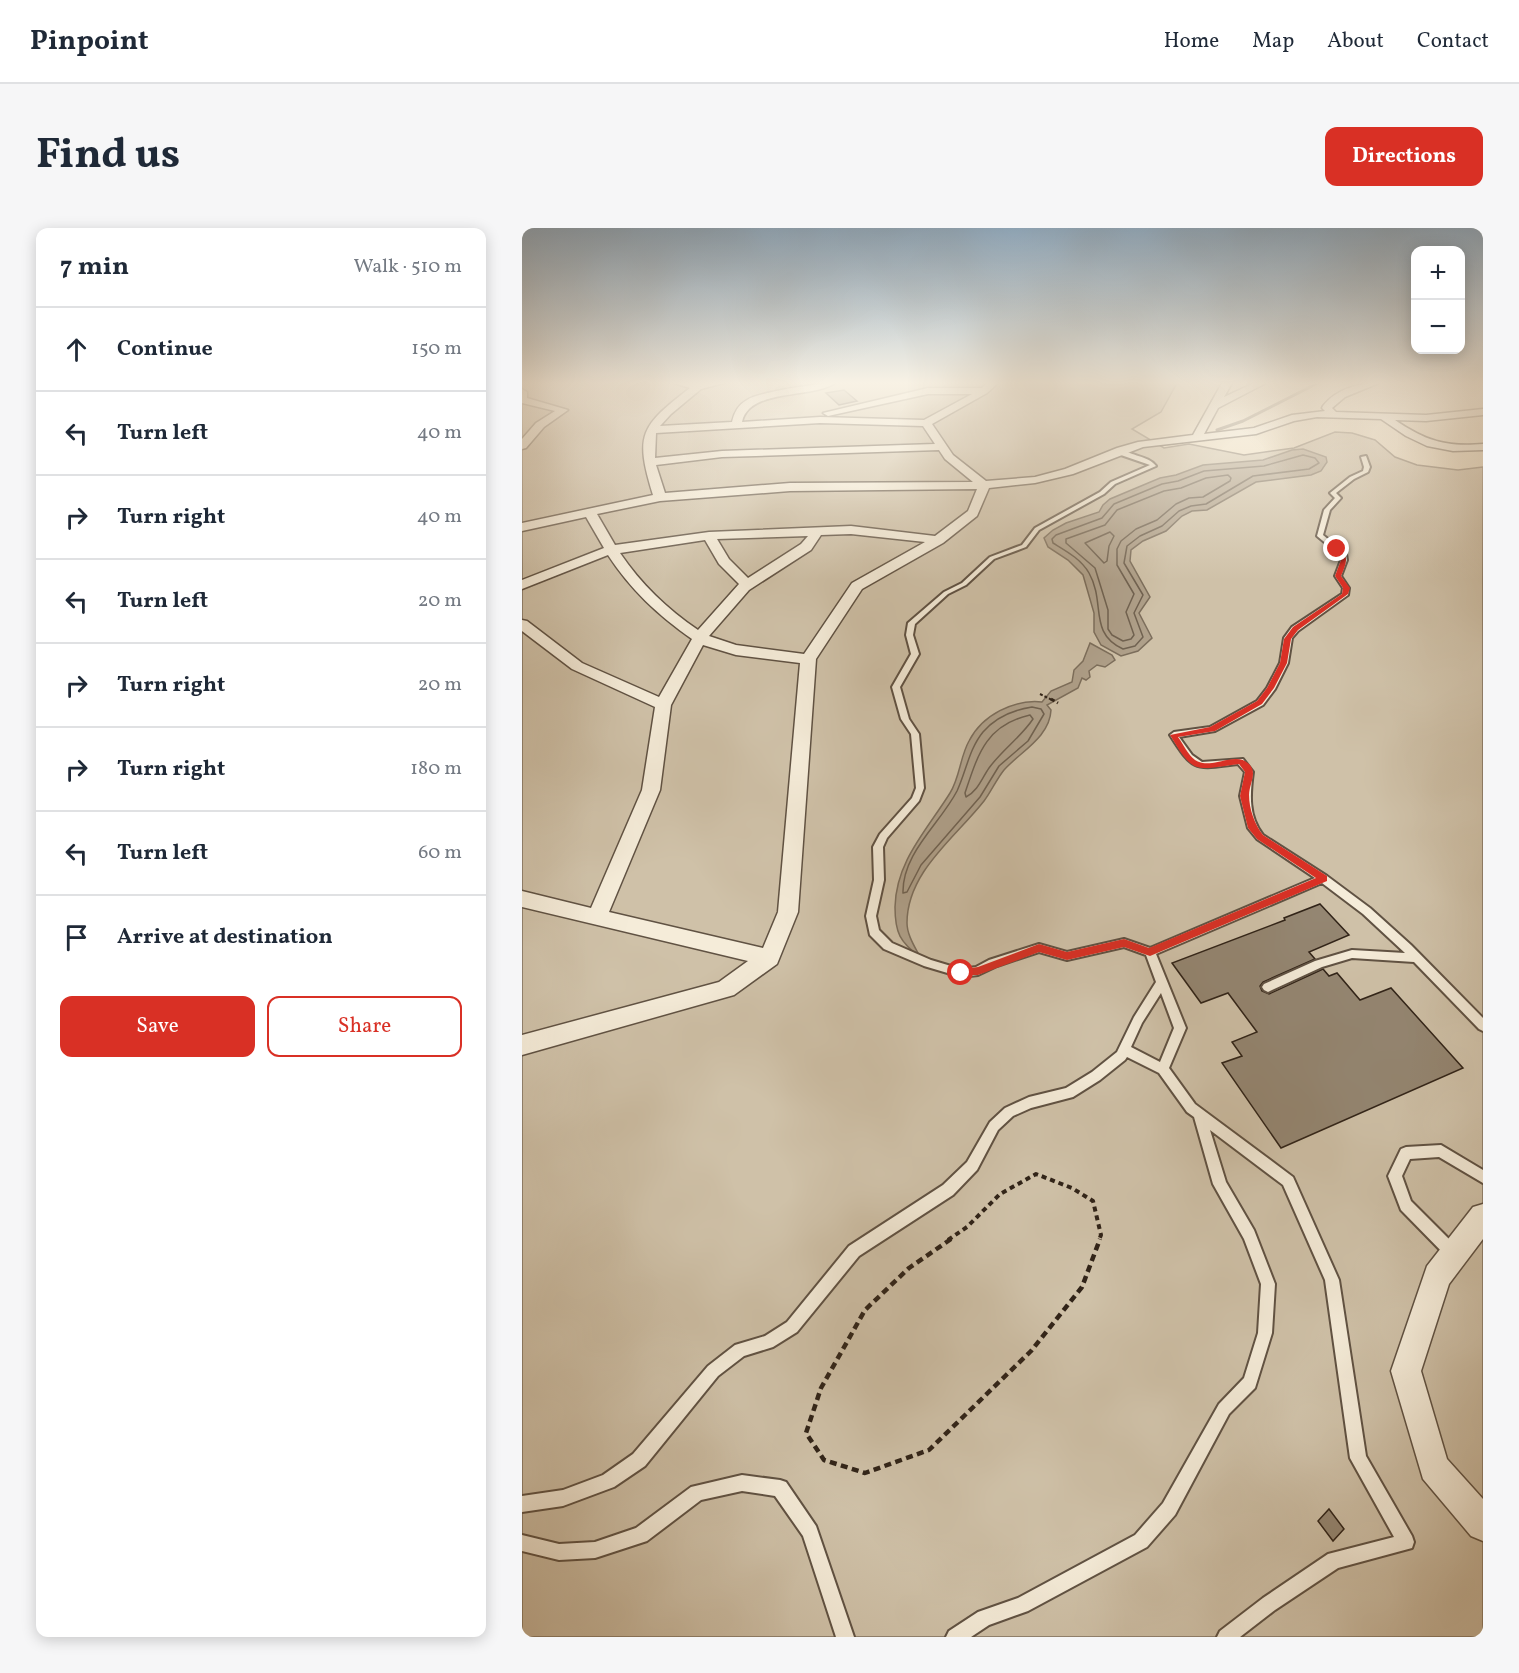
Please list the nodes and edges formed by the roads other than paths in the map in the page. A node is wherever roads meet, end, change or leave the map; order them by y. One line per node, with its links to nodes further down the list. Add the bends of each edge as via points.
1 (649, 449): 7 (street)
2 (881, 449): 7 (street, via 733,453)
3 (943, 449): 8 (street)
4 (1127, 449): 5 (street)
5 (1121, 450): 8 (street, via 1069,472); 25 (lane, via 1153,466 1113,483 1066,511 1033,532 1024,546 992,558 912,623 908,633 915,654 896,687 905,719 915,734 920,788 916,799 883,836 871,916 874,932 888,946 961,973 978,971 1039,948 1067,956 1124,943)
6 (1364, 457): 22 (lane, via 1365,472 1355,474 1333,493 1338,498 1327,510 1320,536 1343,554 1338,576 1346,588 1345,594 1295,629 1288,639 1284,663 1260,703 1212,729 1173,735 1189,760 1201,767 1240,762 1247,767 1250,772 1245,796 1251,826 1260,837)
7 (652, 462): 9 (street)
8 (984, 485): 9 (street, via 790,486); 14 (street, via 973,513)
9 (660, 497): 10 (street)
10 (589, 513): 11 (street); 15 (street)
11 (522, 527)
12 (818, 531): 13 (street); 14 (street, via 851,530); 17 (street, via 806,547)
13 (709, 536): 15 (street); 17 (street, via 724,561)
14 (938, 540): 20 (street, via 857,586)
15 (610, 550): 16 (street); 19 (street, via 646,598)
16 (522, 585)
17 (747, 585): 19 (street)
18 (522, 624): 21 (street, via 577,666)
19 (700, 637): 20 (street, via 710,644 746,652); 21 (street)
20 (808, 659): 26 (street, via 788,912)
21 (663, 705): 24 (street, via 651,790)
22 (1323, 879): 25 (lane); 27 (lane, via 1346,893)
23 (522, 899): 24 (street)
24 (597, 917): 26 (street)
25 (1150, 952): 28 (lane)
26 (769, 958): 31 (street, via 726,989)
27 (1416, 958): 29 (lane, via 1352,954); 30 (lane)
28 (1162, 982): 32 (lane); 33 (lane, via 1180,1029)
29 (1268, 987)
30 (1483, 1026)
31 (522, 1046)
32 (1123, 1049): 33 (lane); 38 (lane, via 1096,1076 1069,1093 1009,1112 994,1126 972,1166 948,1190 854,1251 792,1327 768,1342 740,1350 713,1371 639,1460 596,1486 563,1498)
33 (1163, 1069): 34 (lane, via 1191,1108)
34 (1200, 1114): 42 (lane, via 1220,1184 1249,1235 1268,1284 1265,1333 1250,1383 1224,1409 1169,1509 1141,1541 1022,1605 984,1618); 43 (lane, via 1288,1181 1332,1280 1358,1458 1406,1542 1334,1560)
35 (1483, 1177): 37 (lane, via 1441,1151 1406,1153 1395,1176 1406,1205)
36 (1480, 1228): 37 (street)
37 (1454, 1254): 39 (street, via 1437,1276 1406,1371 1434,1468)
38 (522, 1503)
39 (1483, 1524)
40 (522, 1543): 41 (lane, via 559,1552 595,1550 641,1535 697,1493 742,1483 780,1488 810,1532)
41 (845, 1637)
42 (955, 1637)
43 (1226, 1637)

